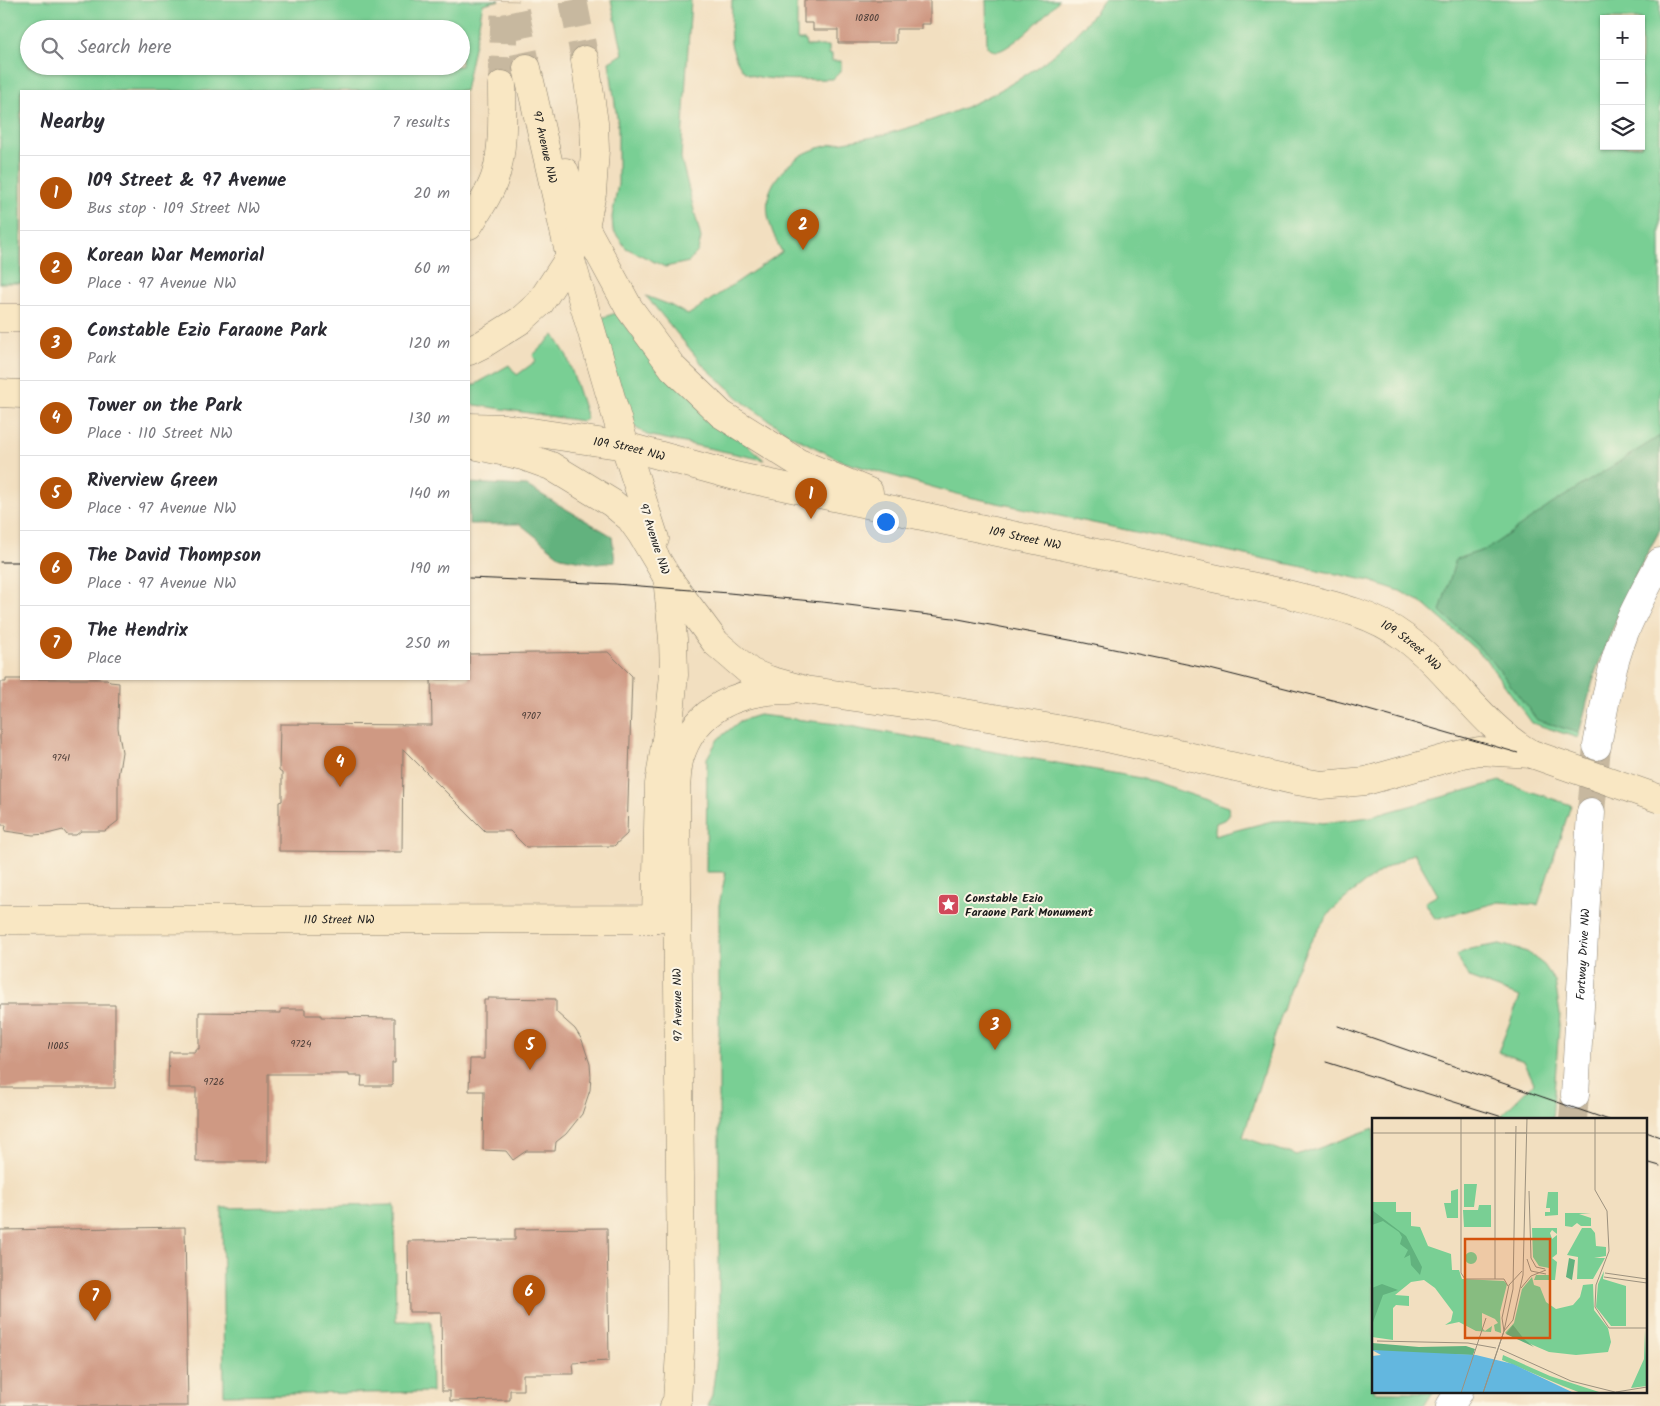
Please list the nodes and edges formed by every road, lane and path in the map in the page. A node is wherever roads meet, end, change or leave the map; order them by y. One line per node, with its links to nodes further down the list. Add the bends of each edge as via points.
1 (585, 60): 4 (main road, via 595,150 592,193)
2 (502, 85): 3 (main road, via 502,137 496,174)
3 (470, 223)
4 (585, 227): 5 (main road); 5 (main road, 97 Avenue NW, via 527,68); 14 (main road, via 629,308 673,368 721,414 798,463)
5 (570, 257): 8 (main road, via 540,303 521,320); 13 (main road, 97 Avenue NW)
6 (0, 318): 7 (main road)
7 (20, 318)
8 (470, 350)
9 (0, 393): 10 (main road)
10 (20, 394)
11 (470, 427): 13 (main road, 109 Street NW, via 505,428)
12 (470, 444): 16 (main road, via 551,466 612,502 630,518)
13 (625, 446): 14 (main road, 109 Street NW, via 735,476); 16 (main road, 97 Avenue NW)
14 (926, 516): 19 (main road, 109 Street NW, via 1279,592 1378,620 1419,648 1502,735)
15 (1660, 562): 18 (street, via 1624,636)
16 (667, 577): 17 (main road, 109 Street NW, via 705,630 729,655 750,672); 22 (main road, 97 Avenue NW, via 674,675 659,784)
17 (805, 690): 19 (main road, 109 Street NW, via 953,711 1103,738 1321,785 1366,781 1479,751); 22 (main road, 97 Avenue NW, via 766,690 738,698 703,718 688,738 680,758 676,788)
18 (1596, 746)
19 (1532, 754): 20 (main road, 109 Street NW, bridge)
20 (1660, 799)
21 (1592, 812): 24 (street, Fortway Drive NW)
22 (666, 917): 23 (main road, 110 Street NW); 26 (main road, 97 Avenue NW, via 682,1274 677,1401)
23 (0, 920)
24 (1575, 1095)
25 (1458, 1394): 27 (street)
26 (674, 1406)
27 (1450, 1406)

